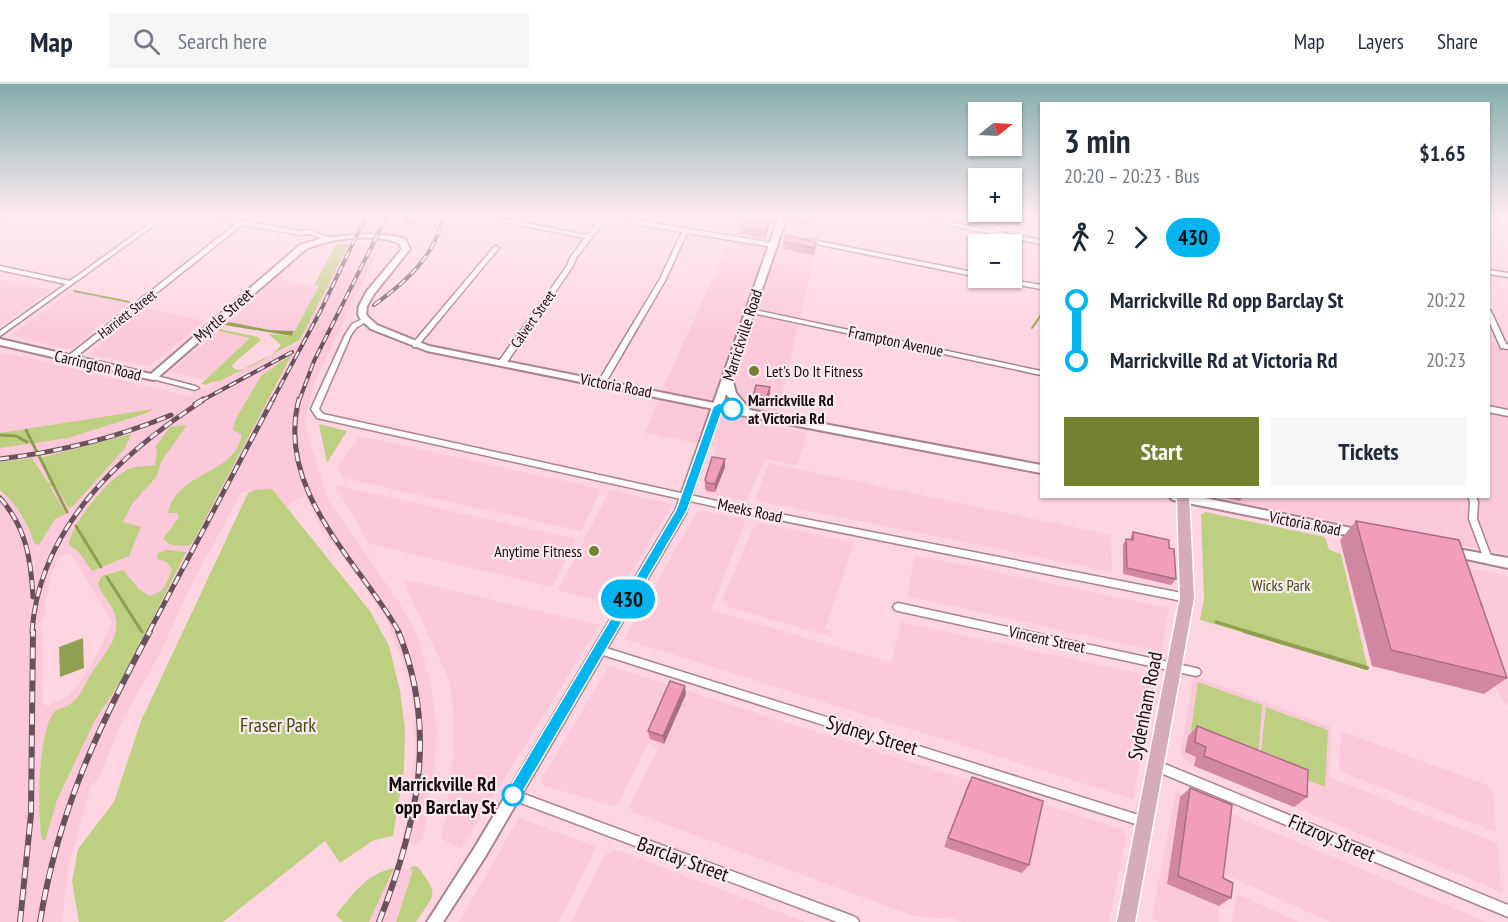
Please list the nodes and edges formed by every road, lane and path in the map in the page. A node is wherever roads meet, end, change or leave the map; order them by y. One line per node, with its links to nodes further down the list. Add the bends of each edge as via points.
1 (110, 255): 16 (street)
2 (201, 255): 25 (street, Harriett Street)
3 (294, 255): 28 (main road, Myrtle Street)
4 (402, 255): 20 (main road, via 367,298 362,310)
5 (490, 255): 23 (street)
6 (576, 255): 26 (street, Calvert Street)
7 (674, 255): 30 (street)
8 (770, 255): 18 (main road, Marrickville Road)
9 (879, 255): 13 (street)
10 (0, 268): 16 (street)
11 (1490, 272): 14 (street)
12 (0, 273): 16 (street)
13 (968, 273)
14 (1508, 275)
15 (1022, 284): 17 (street)
16 (68, 285): 21 (street)
17 (1040, 287)
18 (750, 310): 27 (street, Frampton Avenue); 29 (main road, Marrickville Road)
19 (1490, 315): 24 (street)
20 (365, 320): 23 (main road, Victoria Road); 37 (street, Meeks Road, via 352,328 330,373 315,409 320,416)
21 (0, 334)
22 (0, 342): 25 (main road, Carrington Road)
23 (415, 345): 26 (main road, Victoria Road)
24 (1505, 346)
25 (70, 358): 28 (main road, Carrington Road)
26 (502, 363): 30 (main road, Victoria Road)
27 (1040, 373)
28 (153, 377): 31 (street, Carrington Road)
29 (729, 377): 32 (main road, Marrickville Road); 34 (main road, via 731,394)
30 (602, 382): 32 (main road, Victoria Road)
31 (195, 388)
32 (719, 407): 34 (main road, Victoria Road); 37 (main road, Marrickville Road)
33 (1490, 410): 35 (street)
34 (747, 412): 36 (main road, Victoria Road)
35 (1508, 413)
36 (1040, 469)
37 (687, 497): 45 (street, Meeks Road); 47 (main road, Marrickville Road)
38 (1180, 498): 45 (main road, Sydenham Road)
39 (1185, 498): 41 (main road, Victoria Road)
40 (1473, 498): 43 (street, via 1473,519)
41 (1375, 537)
42 (1443, 550): 43 (main road)
43 (1488, 559): 44 (main road)
44 (1508, 563)
45 (1187, 598): 48 (main road, Sydenham Road)
46 (898, 607): 48 (street, Vincent Street)
47 (600, 650): 51 (main road, Marrickville Road); 52 (street, Sydney Street)
48 (1174, 666): 49 (street, Vincent Street); 50 (main road, Sydenham Road)
49 (1196, 672)
50 (1155, 765): 52 (main road, Sydenham Road); 53 (street, Fitzroy Street)
51 (513, 795): 54 (main road, Marrickville Road); 55 (street, Barclay Street)
52 (1144, 822): 56 (main road, Sydenham Road)
53 (1508, 911)
54 (435, 922)
55 (853, 922)
56 (1126, 922)

